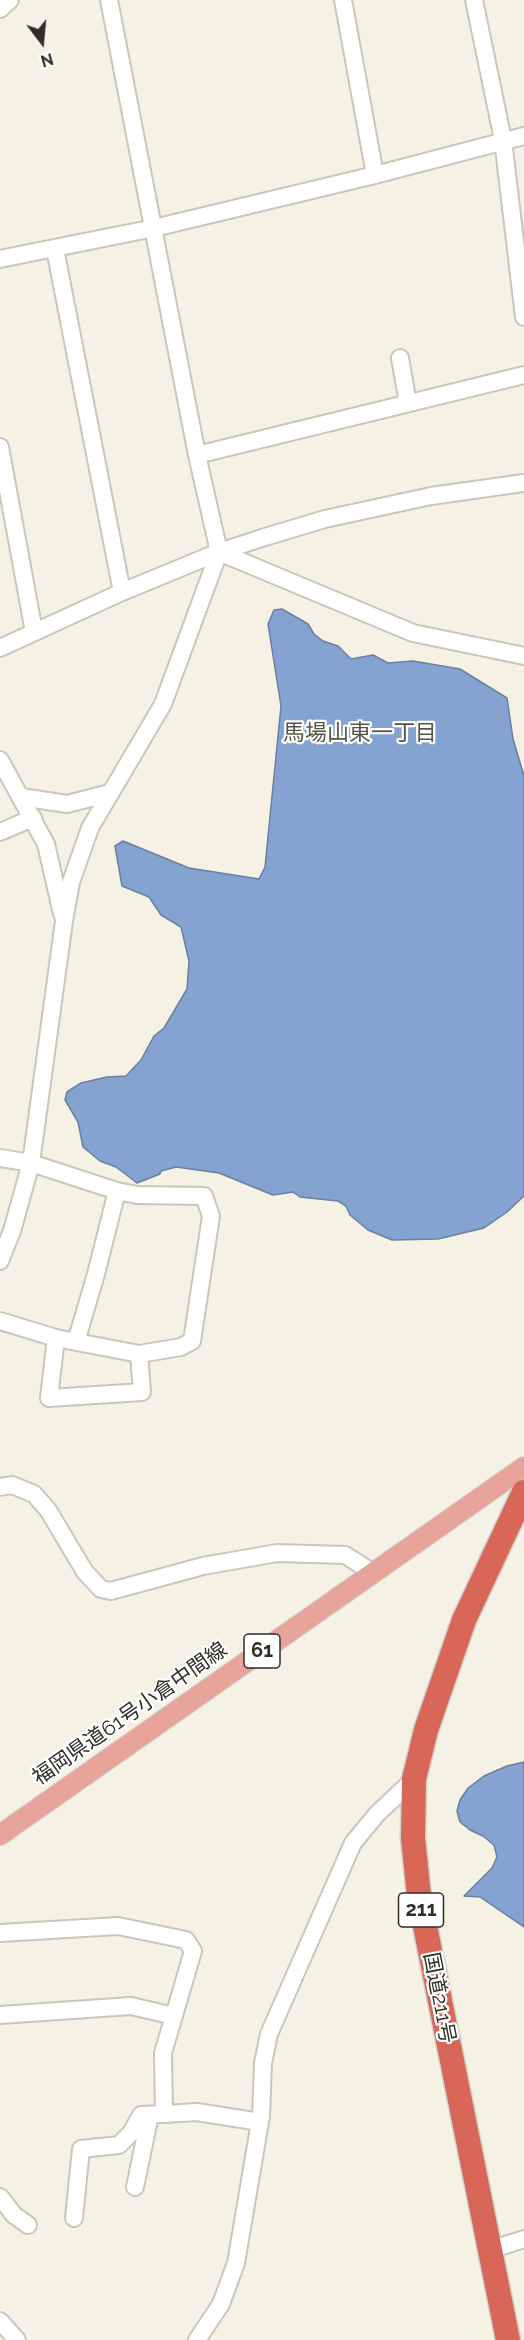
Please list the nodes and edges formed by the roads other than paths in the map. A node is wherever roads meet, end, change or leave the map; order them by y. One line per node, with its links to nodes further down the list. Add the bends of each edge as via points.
1 (10, 0): 5 (street)
2 (343, 0): 8 (street)
3 (474, 0): 7 (street)
4 (113, 1): 9 (street)
5 (0, 9)
6 (524, 136): 7 (street)
7 (503, 140): 8 (street); 12 (street)
8 (375, 175): 9 (street)
9 (154, 228): 10 (street); 17 (street)
10 (55, 249): 11 (street); 20 (street)
11 (0, 259)
12 (524, 317)
13 (399, 358): 15 (street)
14 (524, 375): 15 (street)
15 (408, 403): 17 (street)
16 (0, 447): 21 (street)
17 (197, 455): 19 (street)
18 (524, 483): 19 (street, via 431,496 325,519)
19 (219, 552): 20 (street); 23 (street, via 413,633); 25 (street, via 163,704)
20 (122, 592): 21 (street)
21 (34, 632): 22 (street)
22 (0, 648)
23 (524, 656)
24 (0, 760): 26 (street)
25 (110, 793): 26 (street, via 67,804); 29 (street, via 90,828 71,882)
26 (21, 797): 27 (street)
27 (33, 818): 28 (street); 29 (street, via 46,844)
28 (0, 832)
29 (64, 921): 31 (street)
30 (0, 1158): 31 (street)
31 (31, 1163): 32 (street); 33 (street)
32 (117, 1191): 36 (street); 37 (street, via 204,1196 211,1216 192,1341 181,1347)
33 (0, 1261)
34 (0, 1321): 35 (street)
35 (56, 1338): 36 (street); 37 (street, via 49,1398 142,1392)
36 (76, 1342): 37 (street)
37 (139, 1354)
38 (524, 1467): 41 (main road, 福岡県道61号小倉中間線 / 61)
39 (0, 1486): 41 (street, via 12,1485 34,1494 85,1572 101,1589 111,1591 203,1566 277,1553 345,1555)
40 (524, 1492): 42 (highway, 国道211号 / 211, via 464,1620 426,1730)
41 (372, 1572): 43 (main road, 福岡県道61号小倉中間線 / 61)
42 (414, 1779): 48 (street, via 353,1843 322,1908 269,2034 263,2063); 54 (highway, 国道211号 / 211, via 413,1838 419,1896)
43 (0, 1835)
44 (0, 1933): 46 (street, via 118,1926 186,1940 193,1951)
45 (0, 2015): 46 (street, via 131,2006)
46 (174, 2016): 47 (street, via 164,2053)
47 (157, 2115): 48 (street, via 197,2112); 49 (street); 51 (street, via 141,2115 119,2145 81,2149)
48 (260, 2122): 57 (street, via 236,2263 221,2304)
49 (135, 2187)
50 (0, 2197): 52 (street)
51 (74, 2218)
52 (28, 2225)
53 (524, 2239): 54 (street)
54 (490, 2250): 58 (highway, 国道211号 / 211)
55 (0, 2321): 56 (street)
56 (17, 2340)
57 (197, 2340)
58 (508, 2340)

